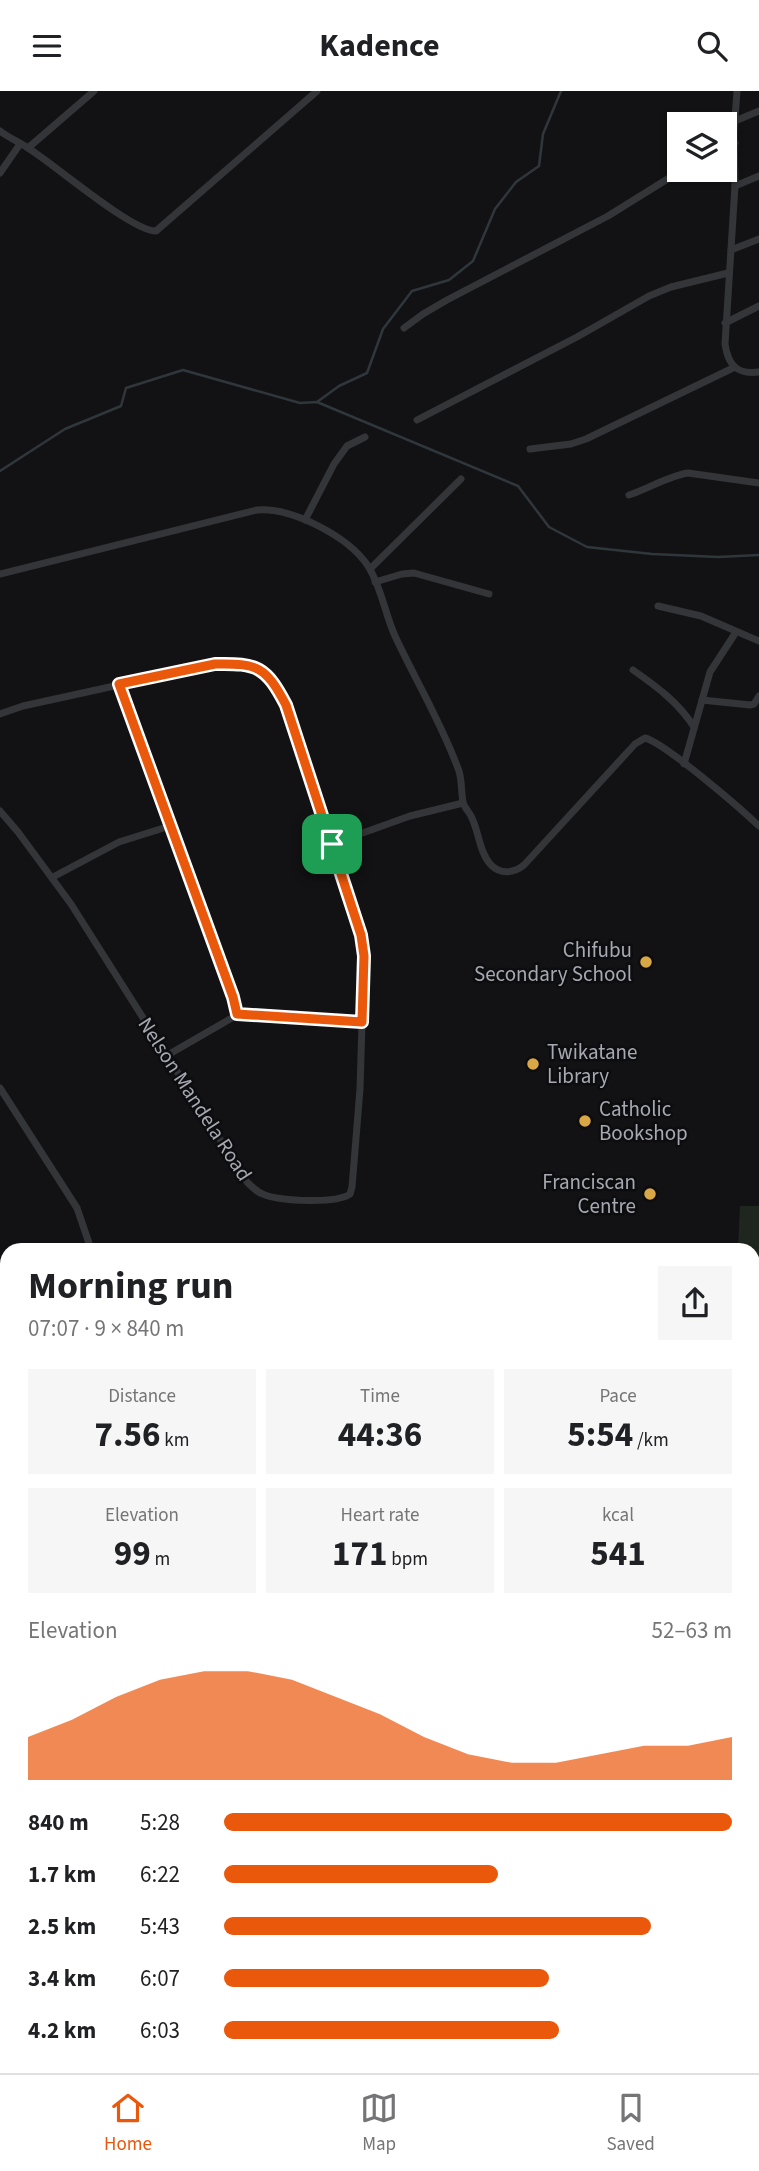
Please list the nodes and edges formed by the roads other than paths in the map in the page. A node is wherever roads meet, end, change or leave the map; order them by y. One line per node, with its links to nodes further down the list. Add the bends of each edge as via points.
1 (94, 91): 8 (street)
2 (317, 91): 8 (street, via 156,231 127,219)
3 (737, 91): 5 (street)
4 (759, 111): 6 (street)
5 (736, 112)
6 (737, 120)
7 (0, 131): 8 (street)
8 (24, 146): 9 (street)
9 (0, 173)
10 (759, 176): 13 (street)
11 (667, 179): 19 (street)
12 (736, 182): 13 (street)
13 (736, 186): 15 (street)
14 (759, 239): 15 (street)
15 (731, 250): 16 (street)
16 (728, 273): 18 (street); 22 (street, via 649,296)
17 (759, 306): 18 (street)
18 (725, 323): 20 (street, via 726,355)
19 (404, 328)
20 (733, 368): 21 (street); 24 (street, via 586,439)
21 (759, 372)
22 (417, 420)
23 (365, 437): 28 (street, via 347,446)
24 (530, 449)
25 (461, 479): 29 (street)
26 (759, 482): 27 (street, via 688,473)
27 (628, 495)
28 (305, 520): 29 (street, via 337,536); 30 (street, via 257,510)
29 (370, 569): 31 (street)
30 (0, 574)
31 (375, 582): 32 (street, via 414,573); 43 (street, via 394,633 450,746 461,777)
32 (489, 594)
33 (659, 606): 34 (street, via 701,615)
34 (736, 632): 35 (street); 39 (street, via 710,672)
35 (759, 641)
36 (633, 670): 41 (street, via 685,712)
37 (119, 684): 40 (street, Nelson Mandela Road); 45 (street); 47 (street, Nelson Mandela Road, via 215,664 256,667 266,674 289,713)
38 (759, 696): 39 (street, via 750,705)
39 (702, 700): 41 (street)
40 (0, 714)
41 (694, 727): 42 (street)
42 (684, 764): 43 (street, via 649,739 641,739 517,871 501,871 486,859); 46 (street)
43 (463, 803): 47 (street)
44 (0, 811): 48 (street, Nelson Mandela Road)
45 (170, 826): 48 (street, via 119,842); 49 (street)
46 (759, 827)
47 (332, 844): 50 (street, Nelson Mandela Road, via 361,935)
48 (53, 877): 51 (street, Nelson Mandela Road)
49 (237, 1014): 50 (street); 51 (street)
50 (362, 1022): 51 (street, Nelson Mandela Road, via 352,1187 350,1194 336,1200 287,1199 257,1191)
51 (166, 1056)
52 (0, 1088): 53 (street, via 77,1208)
53 (89, 1243)

